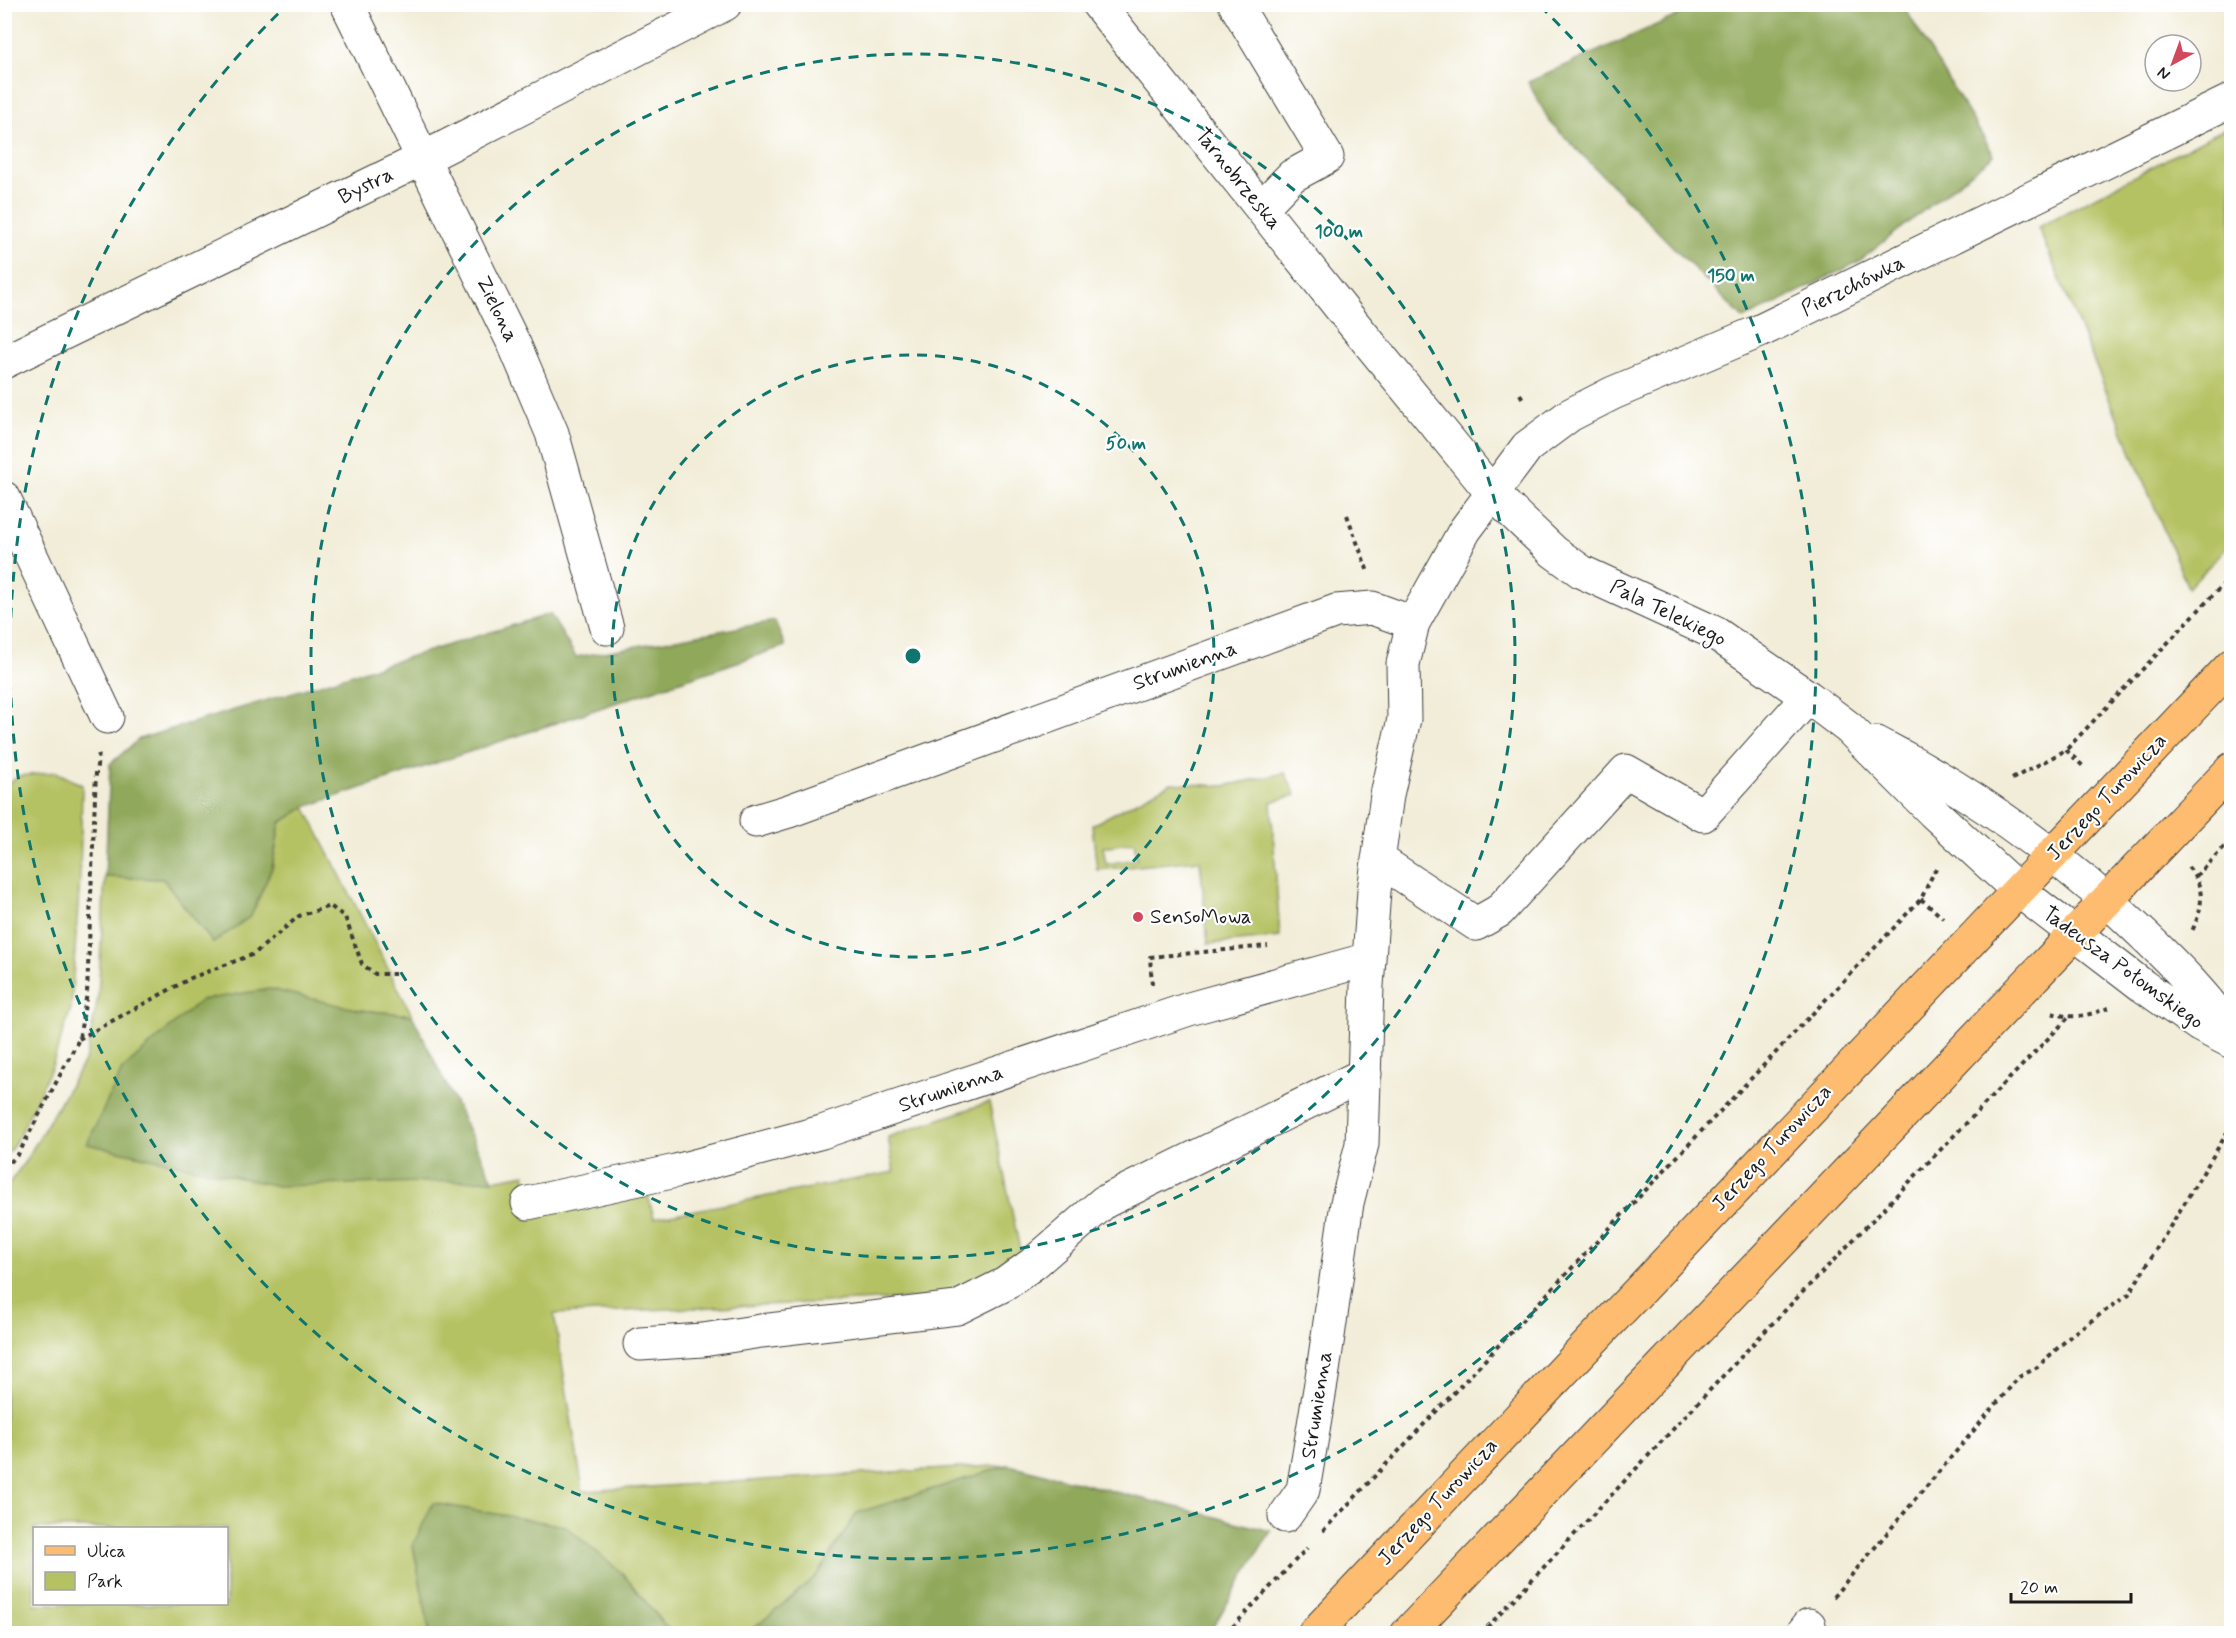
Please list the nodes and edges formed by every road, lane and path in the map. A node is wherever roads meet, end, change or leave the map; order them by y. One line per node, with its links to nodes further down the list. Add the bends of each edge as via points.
1 (347, 4): 6 (street, Zielona)
2 (725, 4): 6 (street, Bystra)
3 (1098, 4): 7 (street, Tarnobrzeska)
4 (1235, 4): 7 (street, via 1328,157 1292,176)
5 (2232, 100): 11 (street, Pierzchówka, via 1760,331 1612,393 1570,415 1527,447)
6 (424, 158): 8 (street, Bystra); 17 (street, Zielona, via 515,346 552,433)
7 (1261, 208): 11 (street, Tarnobrzeska)
8 (4, 362)
9 (1520, 394): 10 (path)
10 (1523, 399)
11 (1492, 493): 16 (street, Strumienna, via 1465,530); 19 (street, Pala Telekiego, via 1554,552 1582,572 1715,633)
12 (4, 498): 20 (street)
13 (1347, 515): 15 (path)
14 (2232, 575): 22 (path)
15 (1371, 577)
16 (1413, 623): 26 (street, Strumienna, via 1372,608 1336,611); 29 (street, Strumienna, via 1403,664 1404,719)
17 (607, 628)
18 (2232, 665): 28 (main road, Jerzego Turowicza)
19 (1808, 697): 21 (street, Pala Telekiego); 29 (street, via 1704,815 1626,771 1499,911 1476,924)
20 (107, 717): 47 (path, via 96,772 87,993)
21 (1849, 728): 28 (street, Pala Telekiego, via 1924,767); 33 (street, Pala Telekiego)
22 (2066, 750): 24 (path); 25 (path)
23 (2232, 769): 35 (main road)
24 (2089, 771)
25 (2008, 782)
26 (756, 821)
27 (2232, 839): 32 (path)
28 (2053, 854): 33 (main road, Jerzego Turowicza); 35 (street, Pala Telekiego)
29 (1378, 859): 40 (street, Strumienna)
30 (1940, 860): 34 (path)
31 (2189, 868): 32 (path)
32 (2196, 876): 38 (path, via 2203,901)
33 (2018, 890): 37 (street, Tadeusza Połomskiego); 59 (main road, Jerzego Turowicza)
34 (1921, 899): 36 (path); 55 (path)
35 (2107, 899): 37 (main road); 46 (street, Tadeusza Połomskiego, via 2214,1006)
36 (1940, 915)
37 (2074, 935): 48 (street, Tadeusza Połomskiego, via 2199,1025); 60 (main road)
38 (2187, 938)
39 (1275, 945): 42 (path, via 1150,957)
40 (1369, 959): 49 (street, Strumienna); 52 (street, Strumienna, via 1189,1009 822,1132 676,1171)
41 (398, 974): 47 (path, via 375,974 363,964 345,917 330,906 299,916 254,954 191,978)
42 (1152, 977)
43 (2120, 1003): 45 (path, via 2094,1014)
44 (2043, 1009): 45 (path)
45 (2068, 1018): 61 (path, via 1768,1328)
46 (2232, 1034)
47 (79, 1039): 51 (path, via 19,1153)
48 (2232, 1041)
49 (1365, 1074): 53 (street, via 1104,1202 1015,1277 957,1308 703,1340); 54 (street, Strumienna, via 1362,1144 1347,1203 1303,1490)
50 (2232, 1125): 57 (path, via 2129,1294 2074,1333 2036,1368 2019,1377)
51 (4, 1169)
52 (528, 1203)
53 (640, 1344)
54 (1285, 1516)
55 (1321, 1534)
56 (1312, 1542): 58 (path)
57 (1806, 1629)
58 (1226, 1634)
59 (1314, 1634)
60 (1407, 1634)
61 (1481, 1634)

